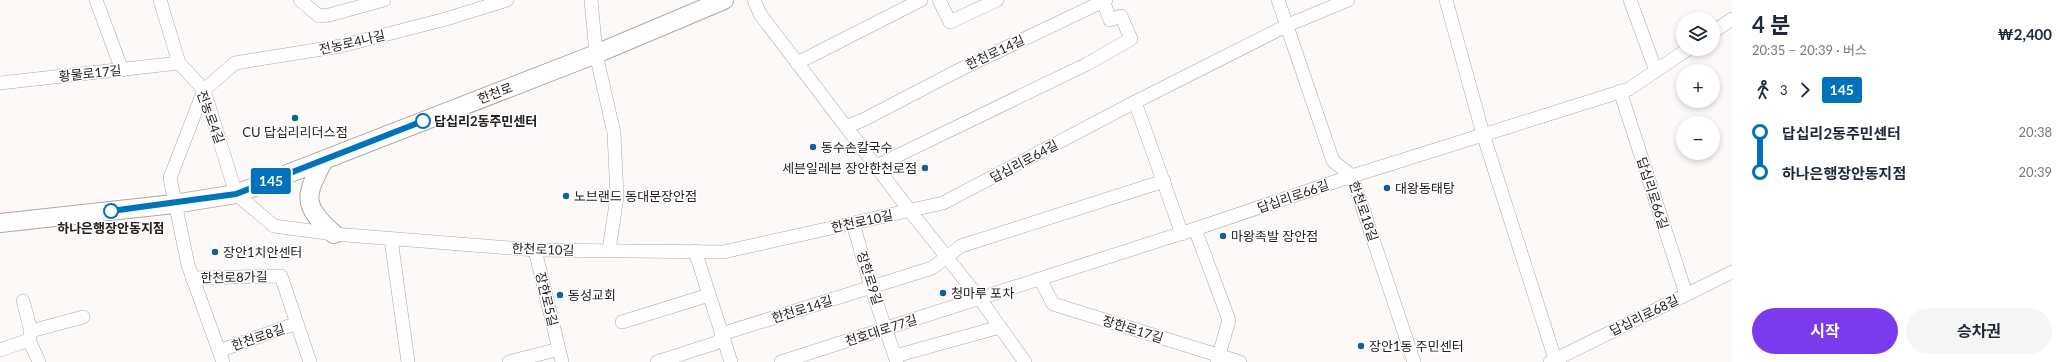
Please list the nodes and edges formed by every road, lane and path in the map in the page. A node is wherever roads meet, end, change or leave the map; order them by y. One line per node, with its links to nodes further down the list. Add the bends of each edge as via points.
1 (96, 0): 24 (street)
2 (160, 0): 22 (street, 전농로4길)
3 (300, 0): 4 (street, via 319,16)
4 (384, 0)
5 (506, 0): 27 (street, 전농로4나길, via 446,19 341,46 234,63)
6 (591, 0): 20 (street)
7 (724, 0): 20 (main road, 한천로)
8 (754, 0): 23 (street, via 760,14)
9 (921, 0): 23 (street)
10 (939, 0): 11 (street, via 950,22)
11 (997, 0)
12 (1104, 0): 30 (street, 한천로14길); 33 (street, via 1110,20 1121,16 1131,39 1087,64)
13 (1278, 0): 18 (street, 한천로18길)
14 (1348, 0): 18 (street, 답십리로64길)
15 (1446, 0): 31 (street)
16 (1632, 1): 25 (street)
17 (1732, 19): 19 (street)
18 (1288, 25): 29 (street, 답십리로64길); 34 (street, 한천로18길, via 1333,161)
19 (1720, 27)
20 (596, 54): 32 (main road, 한천로); 46 (street, via 614,133 617,197)
21 (1678, 56): 25 (street, 답십리로66길)
22 (179, 63): 24 (street, 황물로17길); 27 (street, 전농로4길)
23 (798, 63): 30 (street)
24 (122, 70): 26 (street, 황물로17길)
25 (1656, 71): 28 (street, 답십리로66길)
26 (0, 83)
27 (204, 90): 36 (street, 전농로4길); 37 (street, 한천로8길, via 170,178)
28 (1620, 91): 31 (street, 답십리로66길); 53 (street, 답십리로66길)
29 (1135, 102): 35 (street); 38 (street, 답십리로64길, via 943,203)
30 (846, 127): 33 (street)
31 (1483, 134): 34 (street, 답십리로66길); 69 (street)
32 (324, 160): 36 (main road, 한천로); 42 (main road, via 310,189 309,204 313,214)
33 (876, 166): 38 (street)
34 (1352, 176): 41 (street, 답십리로66길); 79 (street, 한천로18길)
35 (1164, 180): 43 (street); 48 (street, 한천로14길, via 961,246)
36 (236, 194): 37 (main road, 한천로); 42 (street, 한천로10길, via 274,226)
37 (174, 204): 40 (main road, 한천로); 50 (street, 한천로8길)
38 (910, 211): 39 (street, 한천로10길); 48 (street)
39 (853, 223): 47 (street, 한천로10길, via 723,252); 52 (street, 장한로9길)
40 (0, 224)
41 (1195, 230): 43 (street, 답십리로66길); 68 (street, via 1229,320)
42 (334, 234): 44 (street, 한천로10길)
43 (1182, 234): 51 (street, 답십리로66길)
44 (391, 239): 45 (street, 한천로10길); 72 (street)
45 (534, 250): 46 (street, 한천로10길); 66 (street, 장한로5길)
46 (608, 250): 47 (street, 한천로10길)
47 (695, 251): 54 (street)
48 (948, 258): 52 (street, 한천로14길, via 932,268); 55 (street)
49 (1732, 272): 53 (street, 답십리로68길)
50 (192, 278): 59 (street, 한천로8가길, via 282,276); 65 (street, 한천로8길)
51 (1040, 279): 55 (street, 답십리로66길); 68 (street, 장한로17길, via 1053,304)
52 (871, 287): 61 (street, 장한로9길); 63 (street, 한천로14길, via 728,332)
53 (1686, 294): 69 (street, 답십리로68길)
54 (709, 295): 58 (street); 63 (street)
55 (980, 298): 60 (street); 61 (street, 천호대로77길)
56 (23, 301): 62 (street)
57 (83, 317): 62 (street)
58 (622, 322)
59 (297, 323): 65 (street, 한천로8길); 71 (street, 한천로8가길)
60 (1000, 327): 67 (street, 장한로9길); 77 (street)
61 (887, 328): 67 (street, 장한로9길); 76 (street, 천호대로77길)
62 (30, 335): 64 (street); 70 (street)
63 (723, 336): 74 (street, 한천로14길, via 716,342); 75 (street)
64 (0, 350)
65 (221, 356)
66 (560, 356): 73 (street, 장한로5길)
67 (896, 359)
68 (1218, 359): 78 (street, 장한로17길)
69 (1555, 361)
70 (38, 362)
71 (310, 362)
72 (408, 362)
73 (509, 362)
74 (657, 362)
75 (731, 362)
76 (782, 362)
77 (1025, 362)
78 (1240, 362)
79 (1414, 362)

